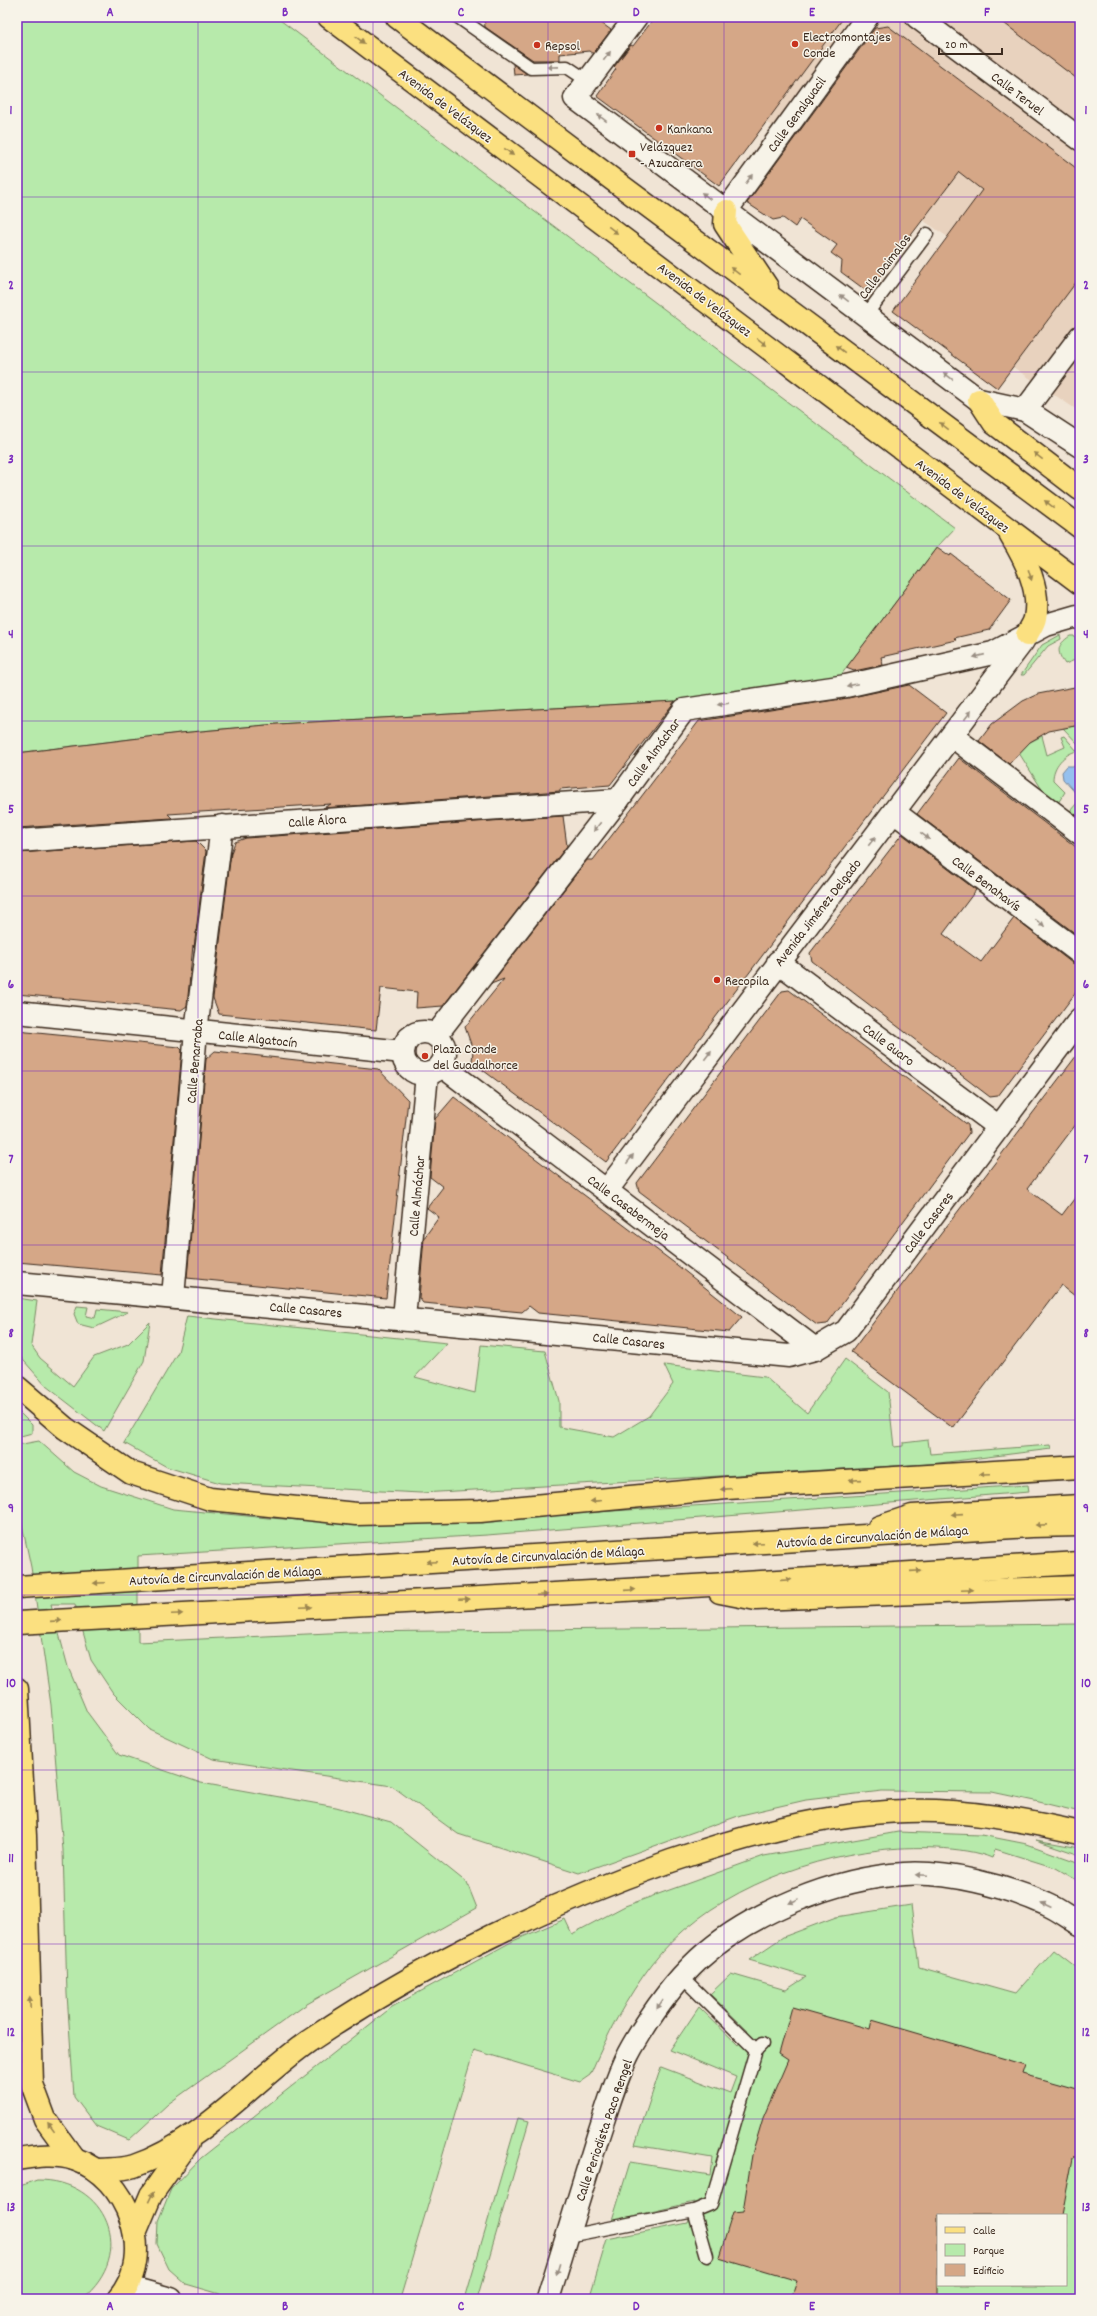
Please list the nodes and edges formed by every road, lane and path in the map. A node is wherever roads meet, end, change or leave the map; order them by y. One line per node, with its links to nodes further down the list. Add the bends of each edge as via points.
1 (329, 17): 19 (main road, Avenida de Velázquez, one-way to 19)
2 (397, 17): 11 (main road, one-way to 2)
3 (458, 17): 7 (lane, one-way to 3, via 567,67 531,68)
4 (636, 17): 7 (street, one-way to 4)
5 (867, 17): 9 (street, Calle Genalguacil, one-way to 5)
6 (918, 17): 8 (street, Calle Teruel)
7 (581, 90): 9 (street, one-way to 7)
8 (1080, 139)
9 (726, 211): 11 (main road, via 725,224); 12 (street, one-way to 9)
10 (926, 234): 12 (lane, Calle Daimalos)
11 (780, 304): 18 (main road, one-way to 11)
12 (866, 315): 14 (street, one-way to 12)
13 (1080, 337): 15 (street)
14 (979, 400): 15 (street); 17 (main road, one-way to 14, via 994,422)
15 (1025, 410): 16 (street)
16 (1080, 446)
17 (1080, 489)
18 (1080, 527)
19 (1006, 528): 20 (main road, Avenida de Velázquez); 22 (main road, one-way to 22, via 1025,559 1035,591 1035,619)
20 (1080, 583)
21 (1080, 618): 22 (street, Calle Almáchar, via 1077,616 1046,625)
22 (1027, 635): 23 (street, Avenida Jiménez Delgado, one-way to 22); 24 (street, Calle Almáchar, one-way to 24, via 993,653 846,686 684,710)
23 (952, 736): 25 (street, Avenida Jiménez Delgado); 27 (street)
24 (618, 800): 26 (street, Calle Álora); 34 (street, Calle Almáchar, one-way to 34)
25 (894, 812): 29 (street, Calle Benahavís, one-way to 29); 30 (street, Avenida Jiménez Delgado, one-way to 25)
26 (222, 826): 28 (street, Calle Álora); 33 (street, Calle Benarraba)
27 (1080, 833)
28 (17, 841)
29 (1080, 953)
30 (778, 962): 37 (street, Calle Guaro); 38 (street, Avenida Jiménez Delgado, one-way to 30)
31 (17, 1012): 33 (street, Calle Algatocín)
32 (1080, 1019): 37 (street, Calle Casares)
33 (196, 1031): 35 (street, Calle Algatocín); 40 (street, Calle Benarraba)
34 (436, 1035): 35 (street, via 418,1032 407,1040); 36 (street, via 445,1052)
35 (403, 1052): 36 (street, via 404,1060 413,1071)
36 (434, 1069): 38 (street, Calle Casabermeja); 41 (street, Calle Almáchar)
37 (999, 1127): 42 (street, Calle Casares, via 846,1332)
38 (607, 1190): 42 (street, Calle Casabermeja)
39 (17, 1283): 40 (street, Calle Casares)
40 (172, 1297): 41 (street, Calle Casares)
41 (404, 1318): 42 (street, Calle Casares, via 790,1356)
42 (816, 1349)
43 (17, 1387): 46 (main road, one-way to 43, via 727,1488 480,1511 356,1514 210,1499 131,1473 65,1428)
44 (1080, 1455): 46 (main road)
45 (1080, 1467): 46 (main road)
46 (1009, 1472)
47 (1080, 1506): 49 (main road, one-way to 49, via 912,1516)
48 (1080, 1525): 49 (main road, Autovía de Circunvalación de Málaga, one-way to 49)
49 (847, 1537): 52 (main road, Autovía de Circunvalación de Málaga, one-way to 52)
50 (1080, 1563): 51 (main road, one-way to 50)
51 (691, 1586): 53 (main road, one-way to 53, via 756,1599); 54 (main road, one-way to 51)
52 (17, 1587)
53 (1080, 1587)
54 (17, 1623)
55 (17, 1689): 61 (main road, one-way to 55, via 45,2119 32,2084 25,1836)
56 (1080, 1833): 59 (main road, via 1033,1822 985,1815 935,1811 878,1813 798,1824 699,1852 619,1879 481,1940 350,2014 298,2049)
57 (1080, 1924): 58 (street, Calle Periodista Paco Rengel, one-way to 58, via 1047,1904 995,1887 947,1876 904,1874 867,1879 815,1892 755,1918 700,1958)
58 (681, 1976): 63 (lane, via 759,2047 711,2204); 65 (street, Calle Periodista Paco Rengel, one-way to 65, via 631,2049 606,2111)
59 (192, 2136): 62 (main road, via 132,2166); 64 (main road, one-way to 59, via 151,2195)
60 (17, 2159): 61 (main road, via 44,2154)
61 (74, 2159): 62 (main road)
62 (96, 2170): 64 (main road, via 122,2197)
63 (694, 2211): 65 (lane); 66 (lane)
64 (135, 2233): 67 (main road, via 136,2261)
65 (568, 2236): 69 (street, Calle Periodista Paco Rengel, one-way to 69)
66 (707, 2256)
67 (123, 2293): 68 (street)
68 (171, 2299)
69 (548, 2299)

